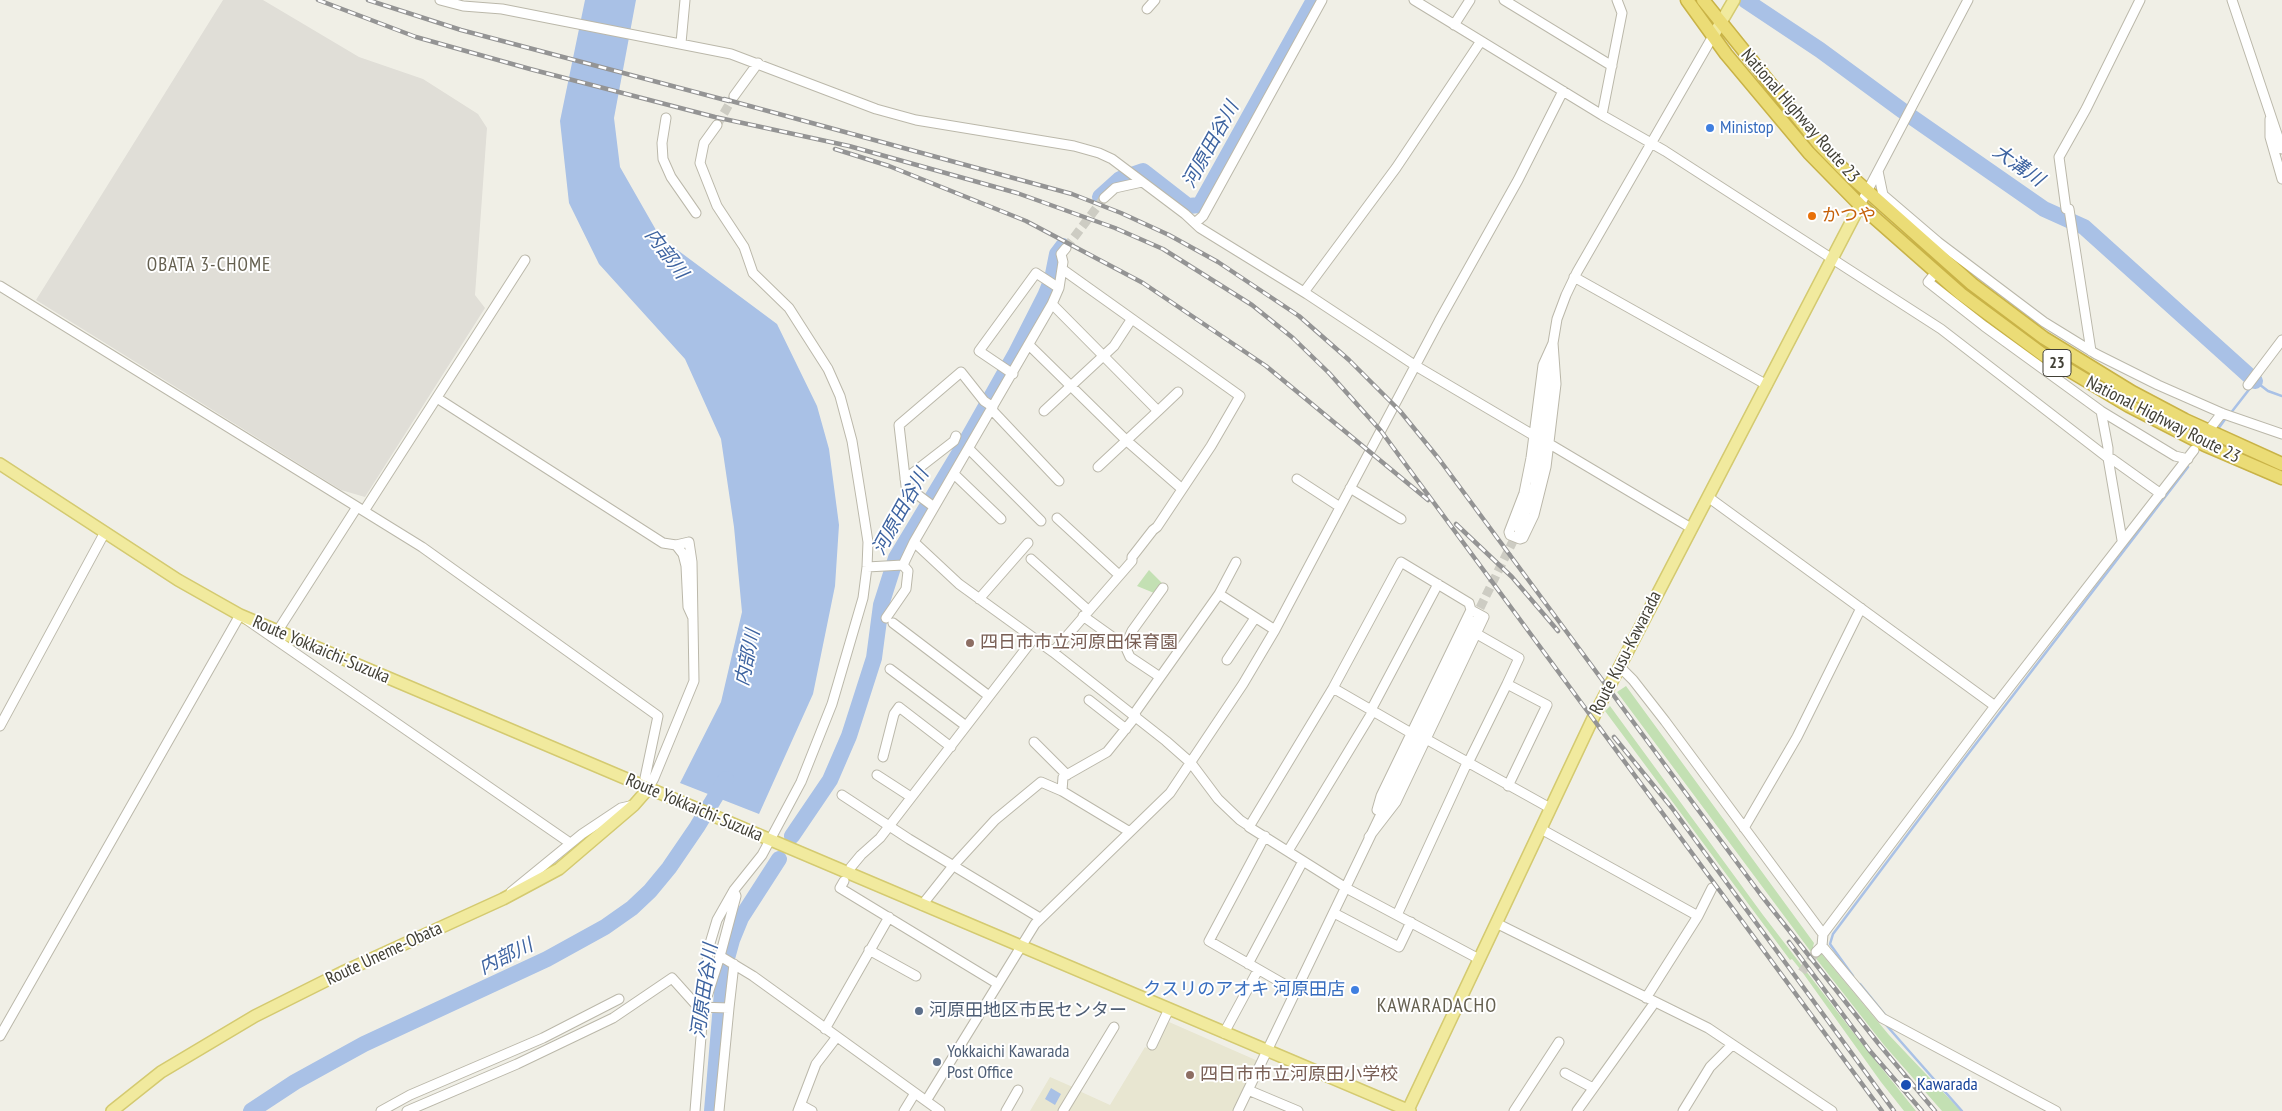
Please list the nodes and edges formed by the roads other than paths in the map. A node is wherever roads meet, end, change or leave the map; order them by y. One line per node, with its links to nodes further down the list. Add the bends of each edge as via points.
1 (440, 0): 22 (street)
2 (685, 0): 18 (street)
3 (691, 0): 18 (street)
4 (1155, 0): 16 (street)
5 (1322, 0): 40 (street, via 1203,216)
6 (1414, 0): 19 (street)
7 (1470, 0): 19 (street)
8 (1504, 0): 24 (street)
9 (1617, 0): 24 (street, via 1622,13)
10 (1687, 0): 20 (highway, National Highway Route 23 / 23)
11 (1703, 0): 17 (highway, National Highway Route 23 / 23)
12 (1968, 0): 33 (street)
13 (2140, 0): 55 (street, via 2059,157)
14 (2232, 0): 28 (street)
15 (1732, 3): 17 (main road)
16 (1147, 9)
17 (1721, 23): 20 (main road); 36 (highway, National Highway Route 23 / 23, via 1819,144)
18 (683, 25): 22 (street)
19 (1454, 25): 21 (street)
20 (1713, 36): 31 (street); 38 (highway, National Highway Route 23 / 23, via 1784,126)
21 (1481, 41): 25 (street); 49 (street, via 1396,168)
22 (681, 43): 23 (street)
23 (758, 63): 26 (street); 34 (street, via 876,110 1074,146 1112,159)
24 (1612, 66): 27 (street)
25 (1563, 91): 27 (street); 57 (street)
26 (734, 96)
27 (1602, 115): 31 (street)
28 (2271, 116): 32 (street); 35 (street, via 2270,137)
29 (666, 118): 39 (street, via 663,159 671,178)
30 (717, 125): 107 (street, via 704,143 700,163 717,206 744,247 753,273 789,308 828,369 840,396 852,441 861,497 868,542)
31 (1652, 143): 42 (street); 46 (street)
32 (2282, 149)
33 (1878, 171): 36 (street); 55 (street, via 1883,195 1938,242 2044,322)
34 (1136, 177): 37 (street); 40 (street)
35 (2282, 179)
36 (1867, 192): 38 (street); 80 (highway, National Highway Route 23 / 23, via 1972,284 2044,338 2177,416)
37 (1104, 198)
38 (1860, 205): 42 (main road, Route Kusu-Kawarada); 45 (highway, National Highway Route 23 / 23)
39 (696, 213)
40 (1195, 223): 49 (street)
41 (1066, 248): 44 (street, via 1061,254)
42 (1833, 258): 60 (main road, Route Kusu-Kawarada); 77 (street, via 1940,329)
43 (525, 260): 63 (street)
44 (1062, 269): 47 (street); 51 (street)
45 (1936, 272): 67 (street, via 1928,282); 83 (highway, National Highway Route 23 / 23, via 2011,332 2094,386 2167,426)
46 (1574, 277): 53 (street, via 1557,319); 60 (street)
47 (1053, 285): 50 (street); 58 (street, via 1036,273 979,351)
48 (0, 286): 93 (street)
49 (1304, 292): 57 (street)
50 (1052, 304): 54 (street); 56 (street)
51 (1131, 320): 56 (street); 88 (street, via 1240,396)
52 (2282, 340): 59 (street)
53 (1553, 343): 71 (street, via 1543,365); 74 (street, via 1556,384); 99 (street, via 1535,485)
54 (1029, 345): 58 (street); 61 (street)
55 (2090, 351): 68 (street)
56 (1104, 357): 61 (street); 66 (street)
57 (1416, 366): 71 (street); 87 (street)
58 (1009, 371): 64 (street)
59 (2249, 384)
60 (1767, 385): 90 (main road, Route Kusu-Kawarada)
61 (1071, 387): 65 (street); 73 (street)
62 (1178, 392): 66 (street)
63 (437, 398): 93 (street); 149 (street, via 663,543 676,545 683,554 688,607 693,618 694,681)
64 (990, 406): 75 (street); 84 (street, via 962,372 898,425); 86 (street)
65 (1044, 411)
66 (1158, 411): 73 (street)
67 (2101, 411): 77 (street); 78 (street, via 2175,456)
68 (2222, 413): 69 (street); 70 (street)
69 (2212, 426)
70 (2282, 434)
71 (1533, 435): 74 (street, via 1524,493 1509,532 1520,539 1534,515 1546,467)
72 (956, 436): 84 (street)
73 (1126, 441): 81 (street); 88 (street)
74 (1548, 443): 98 (street)
75 (969, 449): 82 (street); 97 (street)
76 (2194, 450): 78 (street)
77 (2108, 458): 89 (street); 101 (street)
78 (2188, 459): 89 (street)
79 (0, 464): 100 (main road, Route Yokkaichi-Suzuka)
80 (2282, 464)
81 (1098, 467)
82 (954, 474): 91 (street); 95 (street)
83 (2282, 478)
84 (905, 479): 91 (street, via 906,486)
85 (1297, 479): 92 (street)
86 (1060, 481)
87 (1350, 488): 92 (street); 96 (street)
88 (1182, 489): 108 (street, via 1158,527)
89 (2161, 494): 101 (street, via 2124,542)
90 (1708, 497): 98 (main road, Route Kusu-Kawarada); 113 (street)
91 (933, 505): 102 (street)
92 (1340, 507): 119 (street)
93 (361, 509): 120 (street); 149 (street, via 450,566 658,716 645,778)
94 (1057, 518): 108 (street)
95 (1000, 519)
96 (1401, 519)
97 (1041, 521)
98 (1691, 528): 126 (main road, Route Kusu-Kawarada)
99 (1519, 530)
100 (105, 532): 116 (main road, Route Yokkaichi-Suzuka); 136 (street)
101 (2122, 540): 133 (street)
102 (914, 542): 106 (street); 112 (street, via 958,584)
103 (1028, 543): 112 (street)
104 (1031, 559): 115 (street)
105 (1236, 562): 111 (street)
106 (900, 565): 107 (street); 131 (street, via 908,571 906,589 890,621)
107 (867, 567): 162 (street, via 863,598 832,704 800,782)
108 (1119, 575): 115 (street)
109 (1438, 584): 114 (street, via 1470,603); 130 (street, via 1402,562); 134 (street)
110 (1163, 588): 123 (street)
111 (1219, 594): 117 (street); 128 (street)
112 (979, 599): 122 (street)
113 (1861, 608): 133 (street); 157 (street, via 1797,737)
114 (1470, 610): 121 (street, via 1484,617); 139 (street)
115 (1086, 613): 123 (street); 124 (street)
116 (240, 616): 120 (main road, Route Yokkaichi-Suzuka); 163 (street); 200 (street)
117 (1255, 618): 119 (street); 125 (street)
118 (1474, 621): 161 (street)
119 (1275, 630): 144 (street)
120 (277, 632): 149 (main road, Route Yokkaichi-Suzuka)
121 (1477, 634): 129 (street, via 1519,658); 140 (street)
122 (1034, 638): 124 (street); 131 (street)
123 (1125, 646): 128 (street, via 1130,657)
124 (1053, 652): 135 (street)
125 (1227, 660)
126 (1619, 666): 154 (main road, Route Kusu-Kawarada); 157 (street, via 1665,721)
127 (890, 669): 137 (street)
128 (1160, 677): 135 (street)
129 (1507, 684): 145 (street); 148 (street, via 1546,705)
130 (1333, 688): 134 (street); 155 (street)
131 (989, 696): 137 (street)
132 (1089, 700): 138 (street)
133 (1994, 706): 181 (street)
134 (1372, 711): 139 (street); 164 (street)
135 (1135, 715): 138 (street); 144 (street)
136 (0, 726)
137 (966, 726): 142 (street)
138 (1126, 729): 147 (street, via 1107,752)
139 (1412, 733): 161 (street, via 1381,796)
140 (1426, 740): 145 (street); 161 (street, via 1396,802)
141 (1034, 742): 147 (street)
142 (950, 747): 143 (street, via 899,707 894,714); 152 (street)
143 (883, 757)
144 (1191, 763): 155 (street, via 1218,799); 159 (street, via 1170,793)
145 (1468, 763): 148 (street); 175 (street)
146 (876, 775): 152 (street)
147 (1067, 775): 150 (street, via 1063,777)
148 (1508, 786): 154 (street)
149 (648, 789): 153 (main road, Route Uneme-Obata); 162 (main road, Route Yokkaichi-Suzuka)
150 (1062, 791): 159 (street); 166 (street, via 1041,782 995,820)
151 (842, 794): 156 (street)
152 (911, 797): 156 (street)
153 (634, 805): 163 (street, via 621,808); 172 (main road, Route Uneme-Obata, via 559,869)
154 (1550, 808): 158 (main road, Route Kusu-Kawarada)
155 (1249, 826): 160 (street)
156 (889, 827): 166 (street); 167 (street)
157 (1744, 828): 181 (street)
158 (1541, 829): 176 (street); 180 (main road, Route Kusu-Kawarada)
159 (1130, 832): 178 (street)
160 (1265, 836): 164 (street); 187 (street, via 1208,941)
161 (1369, 837): 169 (street)
162 (767, 838): 171 (street, via 762,855); 173 (main road, Route Yokkaichi-Suzuka)
163 (570, 843): 172 (street)
164 (1288, 851): 165 (street)
165 (1303, 861): 169 (street); 187 (street)
166 (953, 866): 173 (street); 178 (street)
167 (851, 867)
168 (844, 881): 177 (street, via 840,888)
169 (1346, 888): 174 (street); 175 (street)
170 (1712, 888): 176 (street)
171 (734, 890): 184 (street, via 736,896); 194 (street, via 717,920 708,950)
172 (503, 899): 214 (main road, Route Uneme-Obata, via 345,971 248,1020 161,1072)
173 (922, 905): 182 (main road, Route Yokkaichi-Suzuka)
174 (1334, 913): 179 (street, via 1399,947); 191 (street)
175 (1397, 915): 179 (street)
176 (1698, 916): 193 (street)
177 (889, 917): 183 (street); 190 (street)
178 (1040, 918): 182 (street)
179 (1411, 922): 185 (street)
180 (1496, 922): 185 (main road, Route Kusu-Kawarada); 193 (street)
181 (1823, 934): 230 (street, via 1819,949 1882,1018)
182 (1022, 947): 190 (street); 196 (main road, Route Yokkaichi-Suzuka)
183 (869, 950): 189 (street); 198 (street)
184 (722, 956): 186 (street); 194 (street)
185 (1479, 960): 225 (main road, Route Kusu-Kawarada)
186 (733, 963): 195 (street); 198 (street)
187 (1248, 964): 188 (street)
188 (1258, 970): 191 (street); 199 (street)
189 (916, 976)
190 (998, 984): 211 (street)
191 (1296, 992): 205 (street)
192 (619, 999): 215 (street, via 543,1038 410,1095)
193 (1651, 1000): 204 (street, via 1708,1028); 207 (street)
194 (704, 1006): 195 (street); 216 (street, via 698,1007 672,978 613,1018); 217 (street)
195 (728, 1008): 218 (street)
196 (1169, 1010): 199 (main road, Route Yokkaichi-Suzuka); 203 (street)
197 (1114, 1027): 223 (street)
198 (825, 1029): 201 (street)
199 (1224, 1033): 205 (main road, Route Yokkaichi-Suzuka)
200 (0, 1036)
201 (836, 1038): 210 (street); 212 (street, via 816,1064)
202 (1559, 1042): 226 (street)
203 (1152, 1045)
204 (1732, 1045): 228 (street, via 1710,1067); 229 (street)
205 (1267, 1051): 209 (street); 225 (main road, Route Yokkaichi-Suzuka)
206 (1565, 1073): 207 (street)
207 (1593, 1088): 227 (street)
208 (1018, 1090): 222 (street)
209 (1248, 1090): 213 (street); 224 (street)
210 (915, 1093): 211 (street); 220 (street)
211 (926, 1101): 221 (street)
212 (800, 1108): 219 (street)
213 (1293, 1110)
214 (112, 1111)
215 (381, 1111)
216 (407, 1111)
217 (695, 1111)
218 (719, 1111)
219 (812, 1111)
220 (904, 1111)
221 (940, 1111)
222 (1006, 1111)
223 (1063, 1111)
224 (1238, 1111)
225 (1409, 1111)
226 (1514, 1111)
227 (1577, 1111)
228 (1683, 1111)
229 (1832, 1111)
230 (2056, 1111)

